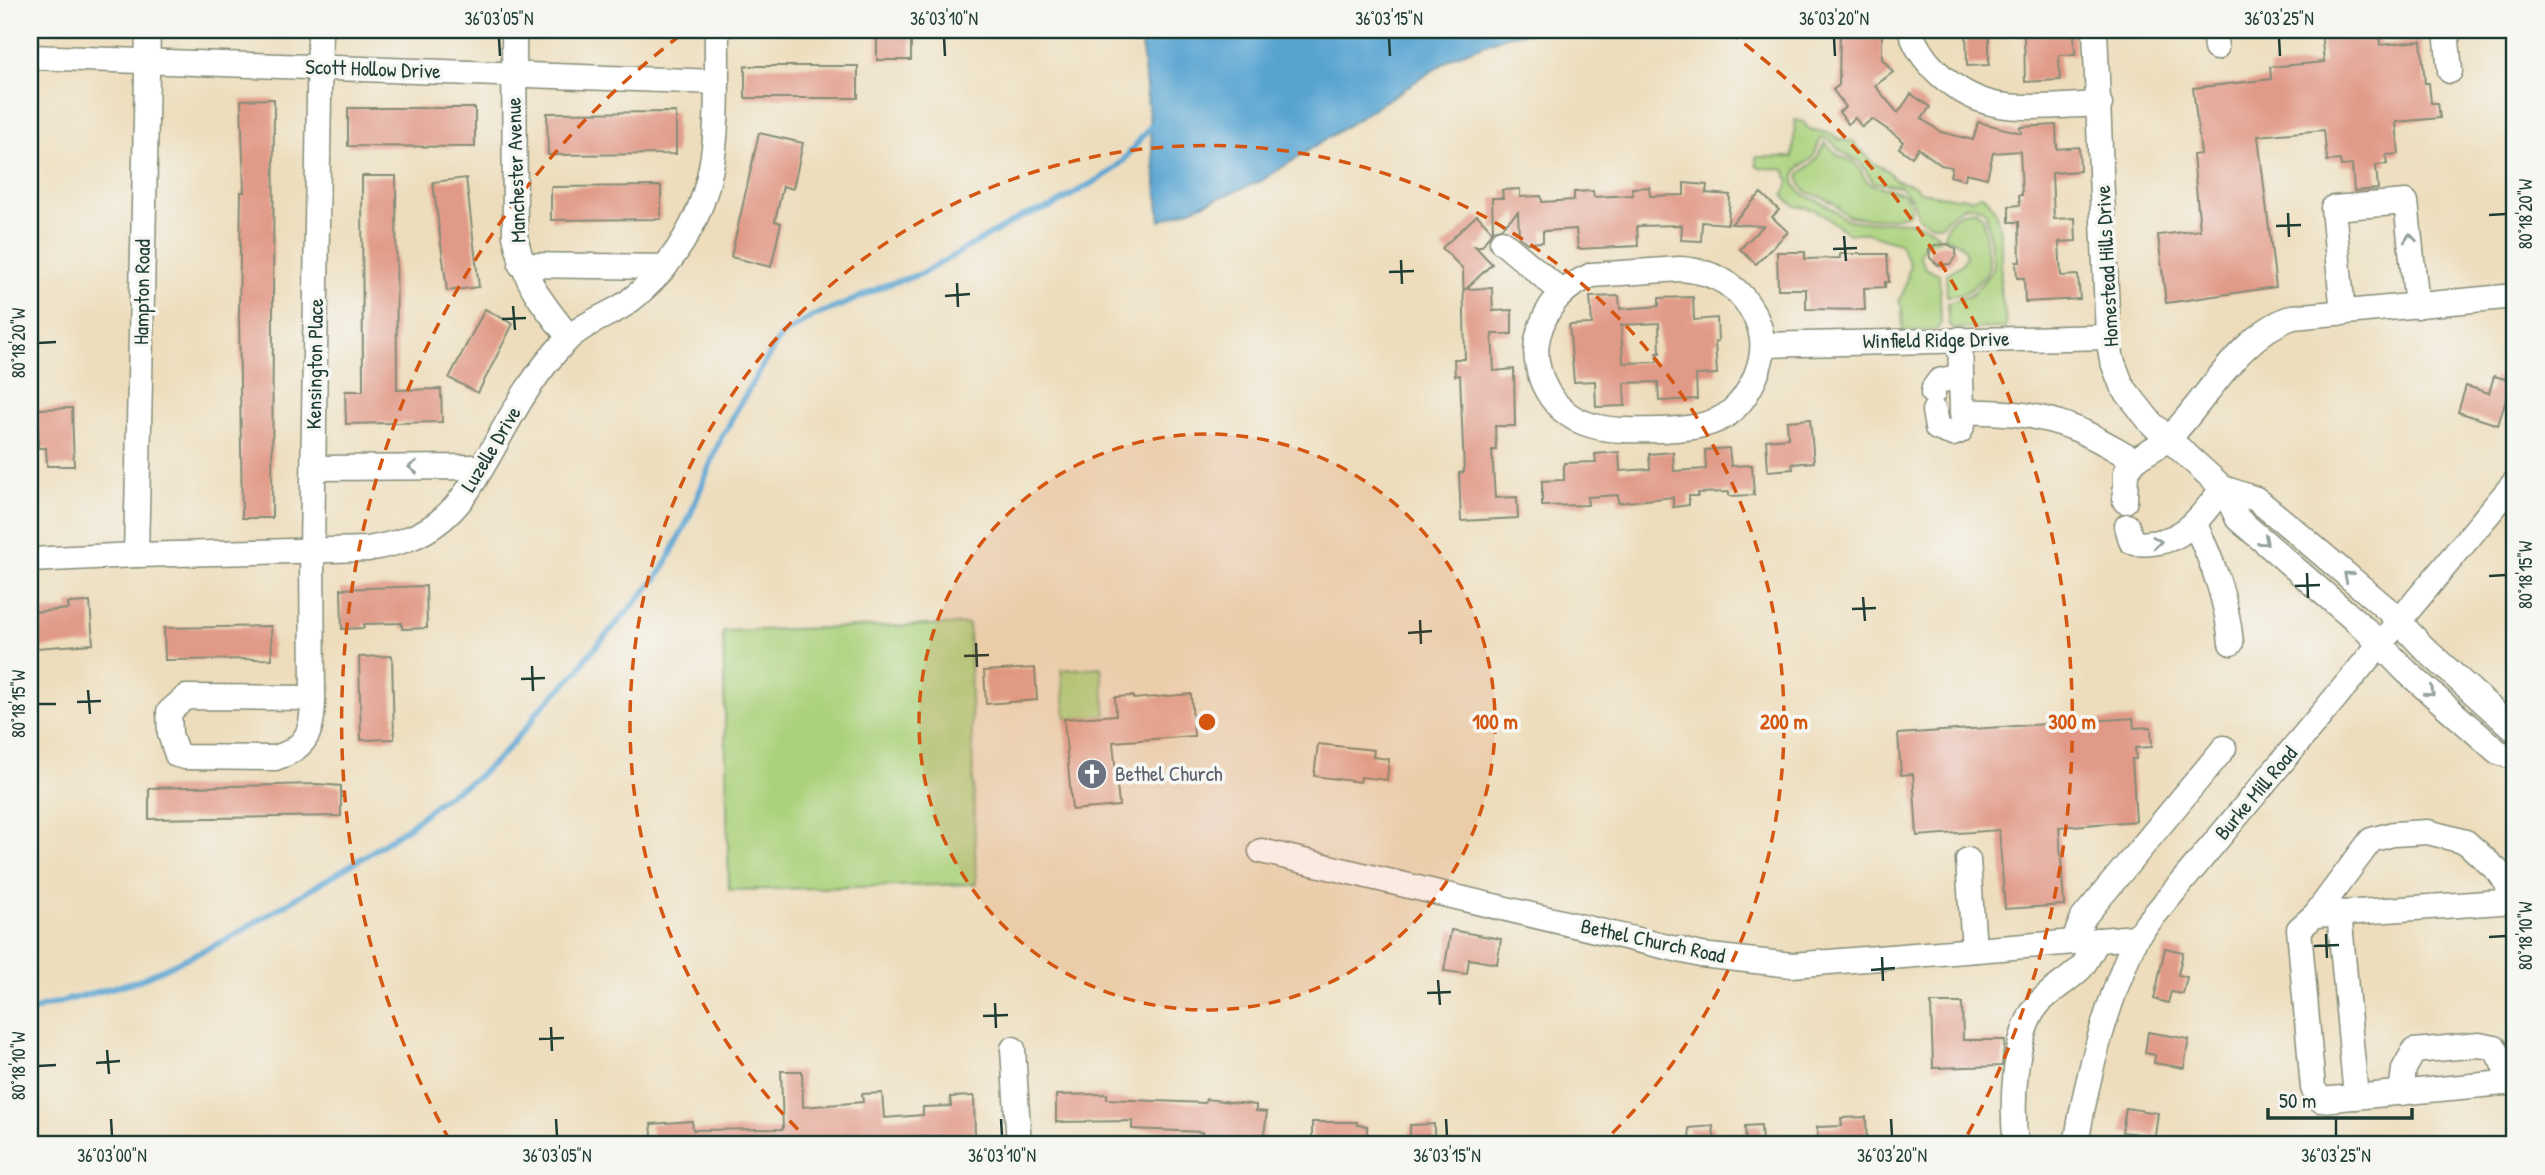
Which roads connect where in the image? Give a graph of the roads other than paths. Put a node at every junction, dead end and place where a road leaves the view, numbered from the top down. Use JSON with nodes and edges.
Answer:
{"nodes":[{"id":1,"x":148,"y":30,"type":"edge"},
{"id":2,"x":320,"y":30,"type":"edge"},
{"id":3,"x":514,"y":30,"type":"edge"},
{"id":4,"x":717,"y":30,"type":"edge"},
{"id":5,"x":1910,"y":30,"type":"edge"},
{"id":6,"x":2095,"y":30,"type":"edge"},
{"id":7,"x":2446,"y":30,"type":"edge"},
{"id":8,"x":30,"y":57,"type":"edge"},
{"id":9,"x":148,"y":61,"type":"junction"},
{"id":10,"x":320,"y":67,"type":"junction"},
{"id":11,"x":2450,"y":71,"type":"dead end"},
{"id":12,"x":513,"y":74,"type":"junction"},
{"id":13,"x":717,"y":82,"type":"junction"},
{"id":14,"x":2100,"y":104,"type":"junction"},
{"id":15,"x":1502,"y":242,"type":"dead end"},
{"id":16,"x":521,"y":265,"type":"junction"},
{"id":17,"x":665,"y":267,"type":"junction"},
{"id":18,"x":1563,"y":293,"type":"junction"},
{"id":19,"x":2515,"y":296,"type":"edge"},
{"id":20,"x":2417,"y":306,"type":"junction"},
{"id":21,"x":2343,"y":313,"type":"junction"},
{"id":22,"x":569,"y":337,"type":"junction"},
{"id":23,"x":2108,"y":337,"type":"junction"},
{"id":24,"x":1960,"y":339,"type":"junction"},
{"id":25,"x":1764,"y":345,"type":"junction"},
{"id":26,"x":1961,"y":376,"type":"junction"},
{"id":27,"x":1962,"y":412,"type":"junction"},
{"id":28,"x":2169,"y":438,"type":"junction"},
{"id":29,"x":2135,"y":460,"type":"junction"},
{"id":30,"x":482,"y":467,"type":"junction"},
{"id":31,"x":314,"y":468,"type":"junction"},
{"id":32,"x":2515,"y":482,"type":"edge"},
{"id":33,"x":2223,"y":488,"type":"junction"},
{"id":34,"x":2124,"y":501,"type":"dead end"},
{"id":35,"x":2195,"y":524,"type":"junction"},
{"id":36,"x":2127,"y":526,"type":"dead end"},
{"id":37,"x":312,"y":549,"type":"junction"},
{"id":38,"x":136,"y":555,"type":"junction"},
{"id":39,"x":30,"y":560,"type":"edge"},
{"id":40,"x":2399,"y":621,"type":"junction"},
{"id":41,"x":2231,"y":643,"type":"dead end"},
{"id":42,"x":2380,"y":645,"type":"junction"},
{"id":43,"x":313,"y":698,"type":"junction"},
{"id":44,"x":2515,"y":730,"type":"edge"},
{"id":45,"x":2224,"y":748,"type":"dead end"},
{"id":46,"x":2515,"y":758,"type":"edge"},
{"id":47,"x":1261,"y":851,"type":"dead end"},
{"id":48,"x":1969,"y":860,"type":"dead end"},
{"id":49,"x":2515,"y":899,"type":"edge"},
{"id":50,"x":2327,"y":913,"type":"junction"},
{"id":51,"x":2136,"y":937,"type":"junction"},
{"id":52,"x":2085,"y":941,"type":"junction"},
{"id":53,"x":1973,"y":950,"type":"junction"},
{"id":54,"x":1013,"y":1049,"type":"dead end"},
{"id":55,"x":2514,"y":1083,"type":"edge"},
{"id":56,"x":2401,"y":1093,"type":"junction"},
{"id":57,"x":2356,"y":1097,"type":"junction"},
{"id":58,"x":1019,"y":1145,"type":"edge"},
{"id":59,"x":2016,"y":1145,"type":"edge"},
{"id":60,"x":2076,"y":1145,"type":"edge"}],
"edges":[{"from":1,"to":9,"type":"street","name":"Hampton Road"},
{"from":2,"to":10,"type":"street","name":"Kensington Place"},
{"from":3,"to":12,"type":"street","name":"Manchester Avenue"},
{"from":4,"to":13,"type":"street","name":"Luzelle Drive"},
{"from":5,"to":14,"type":"street"},
{"from":6,"to":14,"type":"street","name":"Homestead Hills Drive"},
{"from":7,"to":11,"type":"street"},
{"from":8,"to":9,"type":"street","name":"Scott Hollow Drive"},
{"from":9,"to":10,"type":"street","name":"Scott Hollow Drive"},
{"from":9,"to":38,"type":"street","name":"Hampton Road"},
{"from":10,"to":12,"type":"street","name":"Scott Hollow Drive"},
{"from":10,"to":31,"type":"street","name":"Kensington Place"},
{"from":12,"to":13,"type":"street","name":"Scott Hollow Drive"},
{"from":12,"to":16,"type":"street","name":"Manchester Avenue"},
{"from":13,"to":17,"type":"street","name":"Luzelle Drive"},
{"from":14,"to":23,"type":"street","name":"Homestead Hills Drive"},
{"from":15,"to":18,"type":"street"},
{"from":16,"to":17,"type":"street"},
{"from":16,"to":22,"type":"street","name":"Manchester Avenue"},
{"from":17,"to":22,"type":"street","name":"Luzelle Drive"},
{"from":18,"to":25,"type":"street"},
{"from":18,"to":25,"type":"street"},
{"from":19,"to":20,"type":"street"},
{"from":20,"to":21,"type":"street"},
{"from":20,"to":21,"type":"street","one_way":true},
{"from":21,"to":28,"type":"street"},
{"from":22,"to":30,"type":"street","name":"Luzelle Drive"},
{"from":23,"to":24,"type":"street","name":"Winfield Ridge Drive"},
{"from":23,"to":28,"type":"street","name":"Homestead Hills Drive"},
{"from":24,"to":25,"type":"street","name":"Winfield Ridge Drive"},
{"from":24,"to":26,"type":"street"},
{"from":26,"to":27,"type":"street"},
{"from":26,"to":27,"type":"street"},
{"from":27,"to":29,"type":"street"},
{"from":28,"to":29,"type":"street"},
{"from":28,"to":33,"type":"street","name":"Homestead Hills Drive"},
{"from":29,"to":34,"type":"street"},
{"from":30,"to":31,"type":"street","one_way":true},
{"from":30,"to":37,"type":"street","name":"Luzelle Drive"},
{"from":31,"to":37,"type":"street","name":"Kensington Place"},
{"from":32,"to":40,"type":"street","name":"Burke Mill Road"},
{"from":33,"to":35,"type":"street"},
{"from":40,"to":33,"type":"street","name":"Homestead Hills Drive","one_way":true},
{"from":33,"to":42,"type":"street","one_way":true},
{"from":36,"to":35,"type":"street","one_way":true},
{"from":35,"to":41,"type":"street"},
{"from":37,"to":38,"type":"street","name":"Luzelle Drive"},
{"from":37,"to":43,"type":"street","name":"Kensington Place"},
{"from":38,"to":39,"type":"street","name":"Luzelle Drive"},
{"from":40,"to":42,"type":"street","name":"Burke Mill Road"},
{"from":40,"to":44,"type":"street","name":"Homestead Hills Drive"},
{"from":42,"to":46,"type":"street","one_way":true},
{"from":42,"to":51,"type":"street","name":"Burke Mill Road"},
{"from":43,"to":43,"type":"street","name":"Kensington Place"},
{"from":45,"to":52,"type":"street"},
{"from":47,"to":53,"type":"street","name":"Bethel Church Road"},
{"from":48,"to":53,"type":"street"},
{"from":49,"to":50,"type":"street"},
{"from":49,"to":50,"type":"street"},
{"from":50,"to":57,"type":"street"},
{"from":50,"to":57,"type":"street"},
{"from":51,"to":52,"type":"street","name":"Bethel Church Road"},
{"from":51,"to":60,"type":"street","name":"Burke Mill Road"},
{"from":52,"to":53,"type":"street","name":"Bethel Church Road"},
{"from":52,"to":59,"type":"street"},
{"from":54,"to":58,"type":"street"},
{"from":55,"to":56,"type":"street"},
{"from":55,"to":56,"type":"street"},
{"from":56,"to":57,"type":"street"}]}
